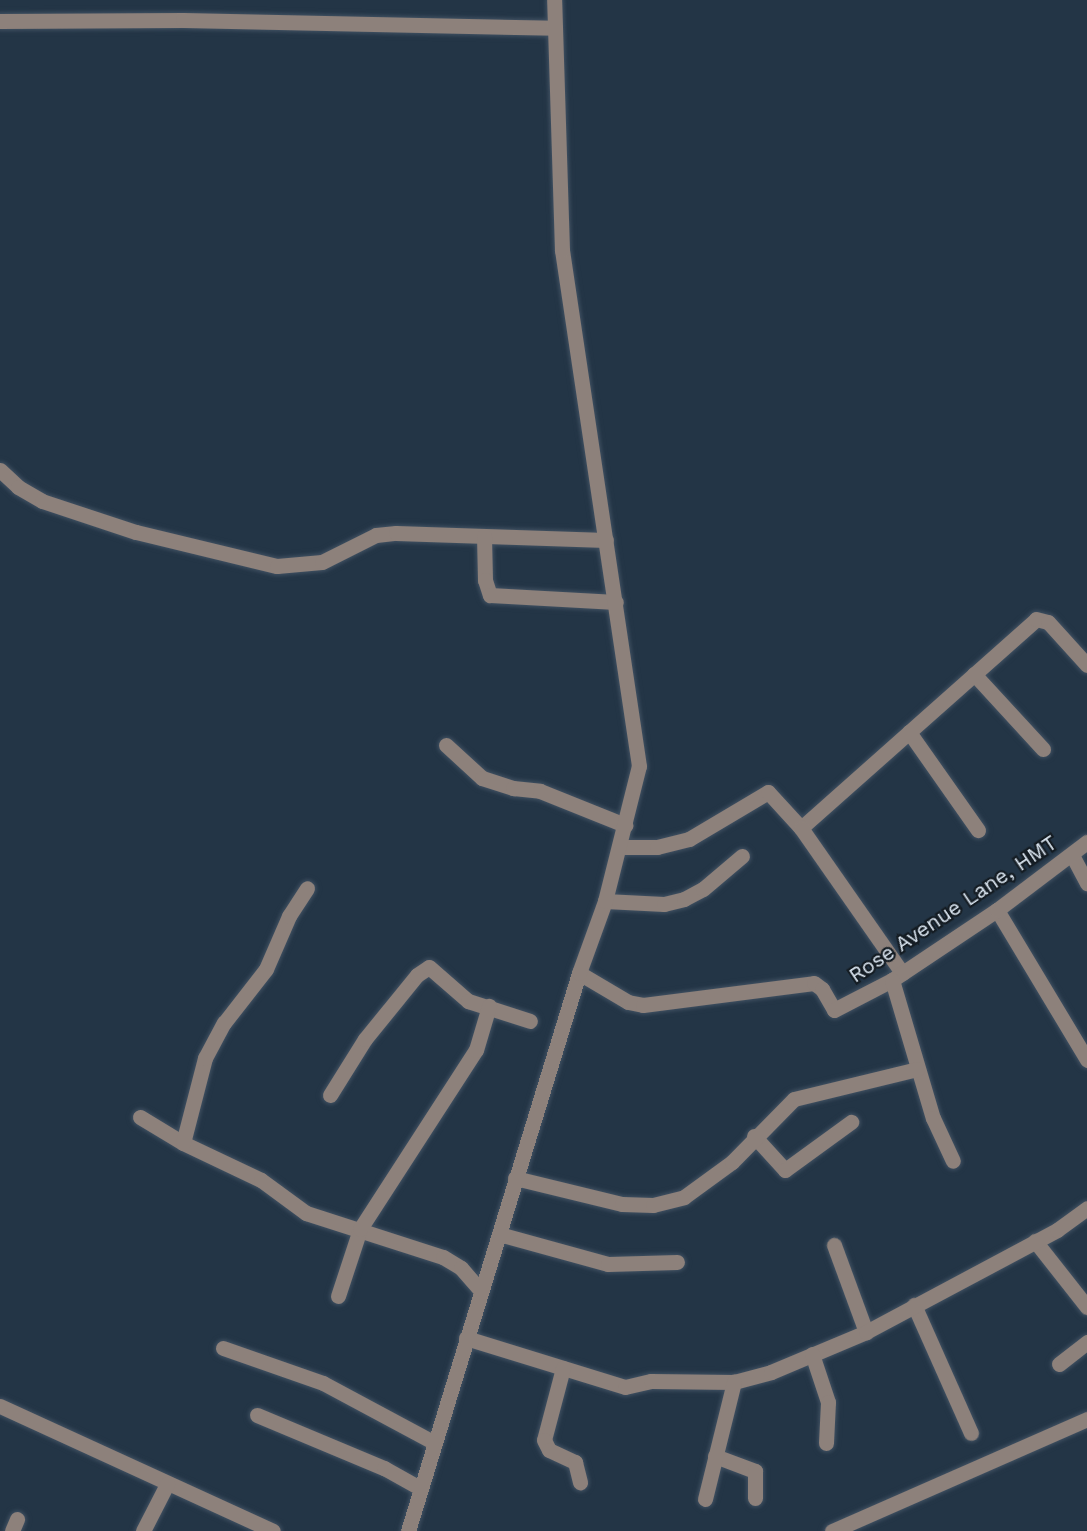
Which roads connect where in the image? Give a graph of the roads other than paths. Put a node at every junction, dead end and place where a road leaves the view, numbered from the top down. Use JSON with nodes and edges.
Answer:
{"nodes":[{"id":1,"x":555,"y":0,"type":"edge"},
{"id":2,"x":0,"y":21,"type":"edge"},
{"id":3,"x":555,"y":28,"type":"junction"},
{"id":4,"x":0,"y":470,"type":"edge"},
{"id":5,"x":484,"y":536,"type":"junction"},
{"id":6,"x":606,"y":540,"type":"junction"},
{"id":7,"x":616,"y":602,"type":"junction"},
{"id":8,"x":1087,"y":665,"type":"edge"},
{"id":9,"x":974,"y":674,"type":"junction"},
{"id":10,"x":909,"y":732,"type":"junction"},
{"id":11,"x":446,"y":745,"type":"dead end"},
{"id":12,"x":1043,"y":749,"type":"dead end"},
{"id":13,"x":625,"y":825,"type":"junction"},
{"id":14,"x":801,"y":828,"type":"junction"},
{"id":15,"x":978,"y":830,"type":"dead end"},
{"id":16,"x":1087,"y":842,"type":"edge"},
{"id":17,"x":619,"y":847,"type":"junction"},
{"id":18,"x":1072,"y":855,"type":"junction"},
{"id":19,"x":742,"y":856,"type":"dead end"},
{"id":20,"x":1087,"y":883,"type":"edge"},
{"id":21,"x":307,"y":888,"type":"dead end"},
{"id":22,"x":605,"y":901,"type":"junction"},
{"id":23,"x":997,"y":910,"type":"junction"},
{"id":24,"x":579,"y":973,"type":"junction"},
{"id":25,"x":897,"y":976,"type":"junction"},
{"id":26,"x":489,"y":1006,"type":"junction"},
{"id":27,"x":530,"y":1021,"type":"dead end"},
{"id":28,"x":1087,"y":1060,"type":"edge"},
{"id":29,"x":917,"y":1069,"type":"junction"},
{"id":30,"x":330,"y":1095,"type":"dead end"},
{"id":31,"x":140,"y":1117,"type":"dead end"},
{"id":32,"x":851,"y":1122,"type":"dead end"},
{"id":33,"x":754,"y":1136,"type":"junction"},
{"id":34,"x":183,"y":1143,"type":"junction"},
{"id":35,"x":953,"y":1161,"type":"dead end"},
{"id":36,"x":516,"y":1178,"type":"junction"},
{"id":37,"x":1087,"y":1208,"type":"edge"},
{"id":38,"x":360,"y":1229,"type":"junction"},
{"id":39,"x":499,"y":1234,"type":"junction"},
{"id":40,"x":1035,"y":1241,"type":"junction"},
{"id":41,"x":834,"y":1245,"type":"dead end"},
{"id":42,"x":677,"y":1262,"type":"dead end"},
{"id":43,"x":481,"y":1291,"type":"junction"},
{"id":44,"x":338,"y":1296,"type":"dead end"},
{"id":45,"x":914,"y":1305,"type":"junction"},
{"id":46,"x":1087,"y":1307,"type":"edge"},
{"id":47,"x":866,"y":1332,"type":"junction"},
{"id":48,"x":466,"y":1338,"type":"junction"},
{"id":49,"x":1087,"y":1342,"type":"edge"},
{"id":50,"x":223,"y":1348,"type":"dead end"},
{"id":51,"x":812,"y":1354,"type":"junction"},
{"id":52,"x":1059,"y":1364,"type":"dead end"},
{"id":53,"x":563,"y":1368,"type":"junction"},
{"id":54,"x":734,"y":1382,"type":"junction"},
{"id":55,"x":0,"y":1406,"type":"edge"},
{"id":56,"x":257,"y":1415,"type":"dead end"},
{"id":57,"x":1087,"y":1419,"type":"edge"},
{"id":58,"x":971,"y":1433,"type":"dead end"},
{"id":59,"x":435,"y":1443,"type":"junction"},
{"id":60,"x":826,"y":1443,"type":"dead end"},
{"id":61,"x":715,"y":1456,"type":"junction"},
{"id":62,"x":580,"y":1482,"type":"dead end"},
{"id":63,"x":167,"y":1484,"type":"junction"},
{"id":64,"x":420,"y":1488,"type":"junction"},
{"id":65,"x":755,"y":1497,"type":"dead end"},
{"id":66,"x":705,"y":1499,"type":"dead end"},
{"id":67,"x":142,"y":1531,"type":"edge"},
{"id":68,"x":273,"y":1531,"type":"edge"},
{"id":69,"x":408,"y":1531,"type":"edge"},
{"id":70,"x":832,"y":1531,"type":"edge"}],
"edges":[{"from":1,"to":3,"type":"street"},
{"from":2,"to":3,"type":"street"},
{"from":3,"to":6,"type":"street"},
{"from":4,"to":5,"type":"street"},
{"from":5,"to":6,"type":"street"},
{"from":5,"to":7,"type":"street"},
{"from":6,"to":7,"type":"street"},
{"from":7,"to":13,"type":"street"},
{"from":8,"to":9,"type":"street"},
{"from":9,"to":10,"type":"street"},
{"from":9,"to":12,"type":"street"},
{"from":10,"to":14,"type":"street"},
{"from":10,"to":15,"type":"street"},
{"from":11,"to":13,"type":"street"},
{"from":13,"to":17,"type":"street"},
{"from":14,"to":17,"type":"street"},
{"from":14,"to":25,"type":"street"},
{"from":16,"to":18,"type":"street","name":"Rose Avenue Lane, HMT"},
{"from":17,"to":22,"type":"street"},
{"from":18,"to":20,"type":"street"},
{"from":18,"to":23,"type":"street","name":"Rose Avenue Lane, HMT"},
{"from":19,"to":22,"type":"street"},
{"from":21,"to":34,"type":"street"},
{"from":22,"to":24,"type":"street"},
{"from":23,"to":25,"type":"street","name":"Rose Avenue Lane, HMT"},
{"from":23,"to":28,"type":"street"},
{"from":24,"to":25,"type":"street","name":"Rose Avenue Lane, HMT"},
{"from":24,"to":36,"type":"street"},
{"from":25,"to":29,"type":"street"},
{"from":26,"to":27,"type":"street"},
{"from":26,"to":30,"type":"street"},
{"from":26,"to":38,"type":"street"},
{"from":29,"to":33,"type":"street"},
{"from":29,"to":35,"type":"street"},
{"from":31,"to":34,"type":"street"},
{"from":32,"to":33,"type":"street"},
{"from":33,"to":36,"type":"street"},
{"from":34,"to":38,"type":"street"},
{"from":36,"to":39,"type":"street"},
{"from":37,"to":40,"type":"street"},
{"from":38,"to":43,"type":"street"},
{"from":38,"to":44,"type":"street"},
{"from":39,"to":42,"type":"street"},
{"from":39,"to":43,"type":"street"},
{"from":40,"to":45,"type":"street"},
{"from":40,"to":46,"type":"street"},
{"from":41,"to":47,"type":"street"},
{"from":43,"to":48,"type":"street"},
{"from":45,"to":47,"type":"street"},
{"from":45,"to":58,"type":"street"},
{"from":47,"to":51,"type":"street"},
{"from":48,"to":53,"type":"street"},
{"from":48,"to":59,"type":"street"},
{"from":49,"to":52,"type":"street"},
{"from":50,"to":59,"type":"street"},
{"from":51,"to":54,"type":"street"},
{"from":51,"to":60,"type":"street"},
{"from":53,"to":54,"type":"street"},
{"from":53,"to":62,"type":"street"},
{"from":54,"to":61,"type":"street"},
{"from":55,"to":63,"type":"street"},
{"from":56,"to":64,"type":"street"},
{"from":57,"to":70,"type":"street"},
{"from":59,"to":64,"type":"street"},
{"from":61,"to":65,"type":"street"},
{"from":61,"to":66,"type":"street"},
{"from":63,"to":67,"type":"street"},
{"from":63,"to":68,"type":"street"},
{"from":64,"to":69,"type":"street"}]}
